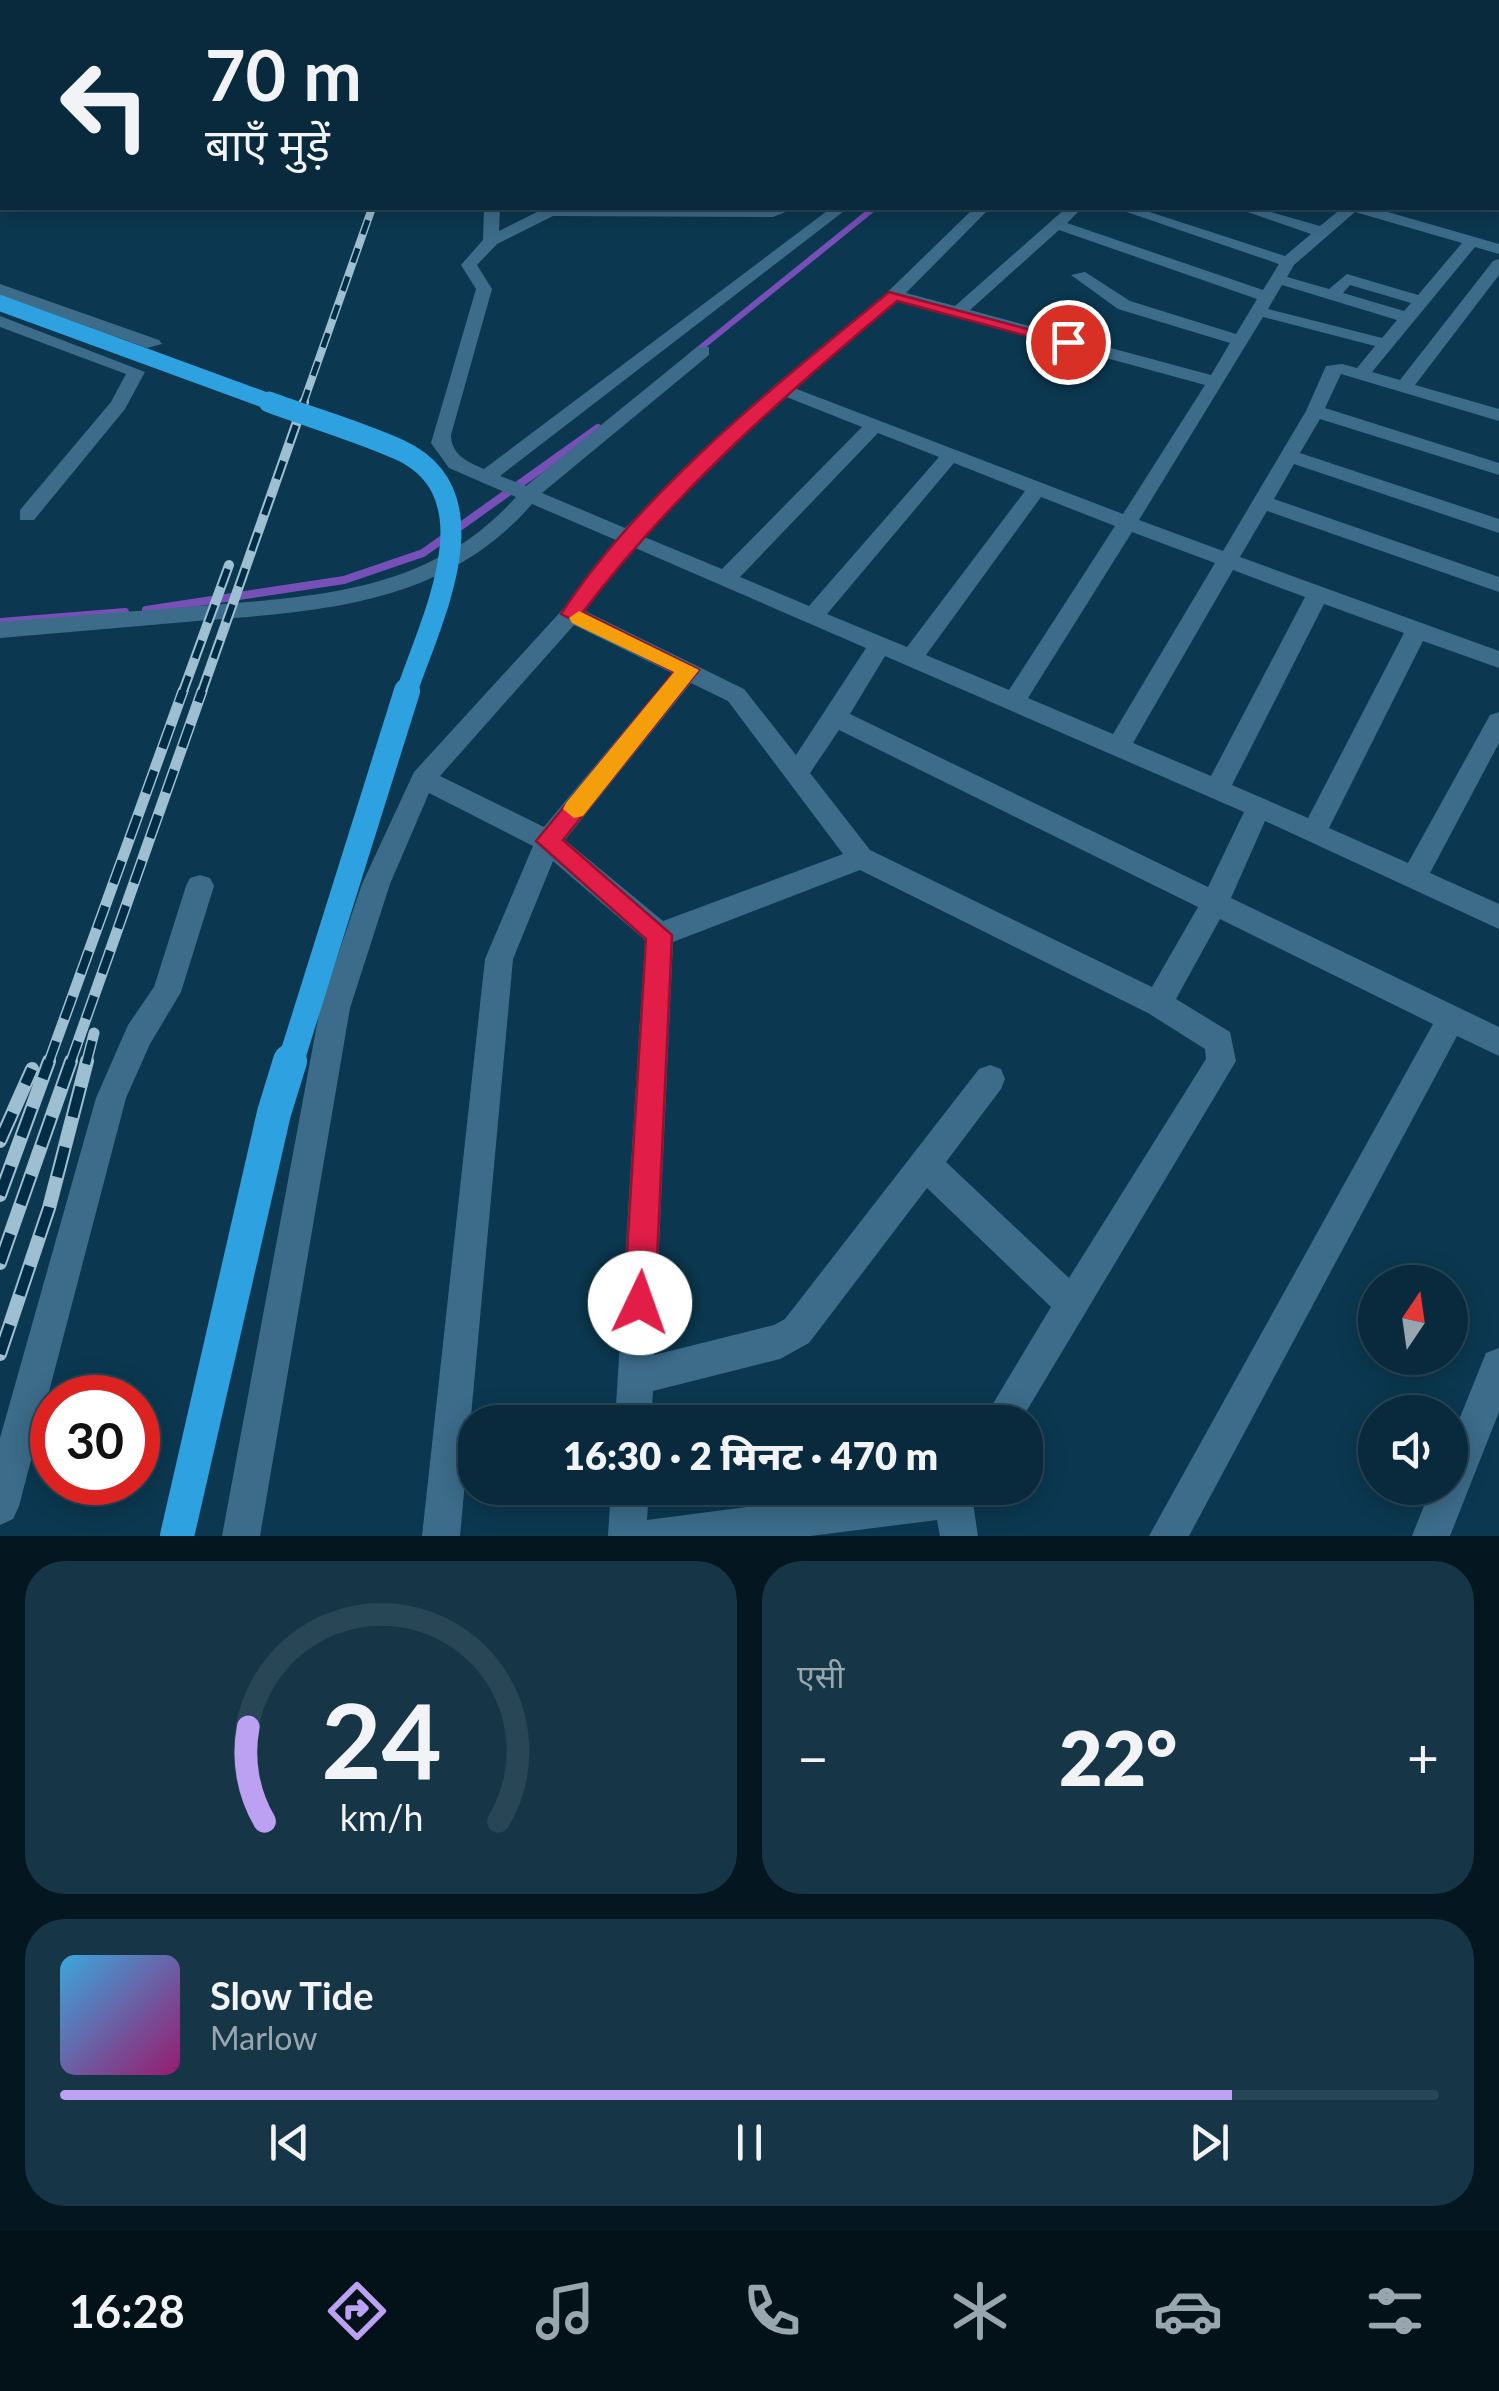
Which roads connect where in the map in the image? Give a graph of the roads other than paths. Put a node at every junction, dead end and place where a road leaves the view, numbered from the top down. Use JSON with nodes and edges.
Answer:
{"nodes":[{"id":1,"x":492,"y":210,"type":"edge"},
{"id":2,"x":551,"y":210,"type":"edge"},
{"id":3,"x":838,"y":210,"type":"edge"},
{"id":4,"x":980,"y":210,"type":"edge"},
{"id":5,"x":1072,"y":210,"type":"edge"},
{"id":6,"x":1128,"y":210,"type":"edge"},
{"id":7,"x":1250,"y":210,"type":"edge"},
{"id":8,"x":1348,"y":210,"type":"edge"},
{"id":9,"x":1366,"y":210,"type":"edge"},
{"id":10,"x":1056,"y":224,"type":"junction"},
{"id":11,"x":1322,"y":232,"type":"junction"},
{"id":12,"x":491,"y":241,"type":"junction"},
{"id":13,"x":1472,"y":241,"type":"junction"},
{"id":14,"x":1499,"y":249,"type":"edge"},
{"id":15,"x":1499,"y":264,"type":"edge"},
{"id":16,"x":1283,"y":270,"type":"junction"},
{"id":17,"x":1080,"y":274,"type":"dead end"},
{"id":18,"x":0,"y":289,"type":"edge"},
{"id":19,"x":894,"y":295,"type":"junction"},
{"id":20,"x":1333,"y":295,"type":"junction"},
{"id":21,"x":1421,"y":302,"type":"junction"},
{"id":22,"x":0,"y":303,"type":"edge"},
{"id":23,"x":1263,"y":304,"type":"junction"},
{"id":24,"x":958,"y":312,"type":"junction"},
{"id":25,"x":1408,"y":318,"type":"junction"},
{"id":26,"x":0,"y":322,"type":"edge"},
{"id":27,"x":1241,"y":341,"type":"junction"},
{"id":28,"x":153,"y":344,"type":"dead end"},
{"id":29,"x":1386,"y":344,"type":"junction"},
{"id":30,"x":703,"y":351,"type":"dead end"},
{"id":31,"x":1360,"y":374,"type":"junction"},
{"id":32,"x":1216,"y":382,"type":"junction"},
{"id":33,"x":1404,"y":388,"type":"junction"},
{"id":34,"x":780,"y":389,"type":"junction"},
{"id":35,"x":1315,"y":411,"type":"junction"},
{"id":36,"x":1499,"y":416,"type":"edge"},
{"id":37,"x":874,"y":426,"type":"junction"},
{"id":38,"x":950,"y":456,"type":"junction"},
{"id":39,"x":1288,"y":456,"type":"junction"},
{"id":40,"x":1499,"y":469,"type":"edge"},
{"id":41,"x":510,"y":486,"type":"junction"},
{"id":42,"x":1037,"y":489,"type":"junction"},
{"id":43,"x":1262,"y":502,"type":"junction"},
{"id":44,"x":27,"y":515,"type":"dead end"},
{"id":45,"x":1127,"y":524,"type":"junction"},
{"id":46,"x":1499,"y":526,"type":"edge"},
{"id":47,"x":632,"y":534,"type":"junction"},
{"id":48,"x":1228,"y":560,"type":"junction"},
{"id":49,"x":727,"y":578,"type":"junction"},
{"id":50,"x":1499,"y":586,"type":"edge"},
{"id":51,"x":1318,"y":593,"type":"junction"},
{"id":52,"x":571,"y":614,"type":"junction"},
{"id":53,"x":814,"y":614,"type":"junction"},
{"id":54,"x":0,"y":630,"type":"edge"},
{"id":55,"x":1417,"y":630,"type":"junction"},
{"id":56,"x":881,"y":644,"type":"junction"},
{"id":57,"x":912,"y":657,"type":"junction"},
{"id":58,"x":1499,"y":660,"type":"edge"},
{"id":59,"x":688,"y":670,"type":"junction"},
{"id":60,"x":1014,"y":701,"type":"junction"},
{"id":61,"x":836,"y":717,"type":"junction"},
{"id":62,"x":1499,"y":721,"type":"edge"},
{"id":63,"x":1120,"y":746,"type":"junction"},
{"id":64,"x":796,"y":774,"type":"junction"},
{"id":65,"x":424,"y":779,"type":"junction"},
{"id":66,"x":1217,"y":788,"type":"junction"},
{"id":67,"x":1260,"y":807,"type":"junction"},
{"id":68,"x":1314,"y":832,"type":"junction"},
{"id":69,"x":548,"y":841,"type":"junction"},
{"id":70,"x":860,"y":858,"type":"junction"},
{"id":71,"x":1412,"y":878,"type":"junction"},
{"id":72,"x":200,"y":886,"type":"dead end"},
{"id":73,"x":1216,"y":900,"type":"junction"},
{"id":74,"x":1499,"y":917,"type":"edge"},
{"id":75,"x":659,"y":935,"type":"junction"},
{"id":76,"x":1158,"y":1004,"type":"junction"},
{"id":77,"x":1452,"y":1020,"type":"junction"},
{"id":78,"x":1499,"y":1042,"type":"edge"},
{"id":79,"x":990,"y":1078,"type":"dead end"},
{"id":80,"x":924,"y":1163,"type":"junction"},
{"id":81,"x":1072,"y":1304,"type":"junction"},
{"id":82,"x":1499,"y":1366,"type":"edge"},
{"id":83,"x":636,"y":1377,"type":"junction"},
{"id":84,"x":634,"y":1405,"type":"edge"},
{"id":85,"x":1010,"y":1405,"type":"edge"},
{"id":86,"x":629,"y":1505,"type":"edge"},
{"id":87,"x":0,"y":1506,"type":"edge"},
{"id":88,"x":958,"y":1508,"type":"edge"},
{"id":89,"x":176,"y":1536,"type":"edge"},
{"id":90,"x":241,"y":1536,"type":"edge"},
{"id":91,"x":441,"y":1536,"type":"edge"},
{"id":92,"x":628,"y":1536,"type":"edge"},
{"id":93,"x":656,"y":1536,"type":"edge"},
{"id":94,"x":1168,"y":1536,"type":"edge"},
{"id":95,"x":1432,"y":1536,"type":"edge"}],
"edges":[{"from":1,"to":12,"type":"street"},
{"from":2,"to":12,"type":"street"},
{"from":3,"to":41,"type":"street"},
{"from":4,"to":19,"type":"street"},
{"from":5,"to":10,"type":"street"},
{"from":6,"to":16,"type":"street"},
{"from":7,"to":11,"type":"street"},
{"from":8,"to":11,"type":"street"},
{"from":9,"to":13,"type":"street"},
{"from":10,"to":23,"type":"street"},
{"from":10,"to":24,"type":"street"},
{"from":11,"to":16,"type":"street"},
{"from":12,"to":41,"type":"street"},
{"from":13,"to":14,"type":"street"},
{"from":13,"to":21,"type":"street"},
{"from":15,"to":33,"type":"street"},
{"from":16,"to":20,"type":"street"},
{"from":16,"to":23,"type":"street"},
{"from":17,"to":27,"type":"street"},
{"from":18,"to":28,"type":"street"},
{"from":19,"to":24,"type":"street"},
{"from":19,"to":34,"type":"street"},
{"from":20,"to":21,"type":"street"},
{"from":20,"to":25,"type":"street"},
{"from":21,"to":25,"type":"street"},
{"from":22,"to":89,"type":"main road","bridge":true},
{"from":23,"to":27,"type":"street"},
{"from":23,"to":29,"type":"street"},
{"from":24,"to":32,"type":"street"},
{"from":25,"to":29,"type":"street"},
{"from":26,"to":44,"type":"street"},
{"from":27,"to":32,"type":"street"},
{"from":29,"to":31,"type":"street"},
{"from":30,"to":41,"type":"street"},
{"from":31,"to":33,"type":"street"},
{"from":31,"to":35,"type":"street"},
{"from":32,"to":45,"type":"street"},
{"from":33,"to":36,"type":"street"},
{"from":34,"to":37,"type":"street"},
{"from":34,"to":47,"type":"street"},
{"from":35,"to":39,"type":"street"},
{"from":35,"to":40,"type":"street"},
{"from":37,"to":38,"type":"street"},
{"from":37,"to":49,"type":"street"},
{"from":38,"to":42,"type":"street"},
{"from":38,"to":53,"type":"street"},
{"from":39,"to":43,"type":"street"},
{"from":39,"to":46,"type":"street"},
{"from":41,"to":47,"type":"street"},
{"from":41,"to":54,"type":"street"},
{"from":42,"to":45,"type":"street"},
{"from":42,"to":57,"type":"street"},
{"from":43,"to":48,"type":"street"},
{"from":43,"to":50,"type":"street"},
{"from":45,"to":48,"type":"street"},
{"from":45,"to":60,"type":"street"},
{"from":47,"to":49,"type":"street"},
{"from":47,"to":52,"type":"street"},
{"from":48,"to":51,"type":"street"},
{"from":48,"to":63,"type":"street"},
{"from":49,"to":53,"type":"street"},
{"from":51,"to":55,"type":"street"},
{"from":51,"to":66,"type":"street"},
{"from":52,"to":59,"type":"street"},
{"from":52,"to":65,"type":"street"},
{"from":53,"to":56,"type":"street"},
{"from":55,"to":58,"type":"street"},
{"from":55,"to":68,"type":"street"},
{"from":56,"to":57,"type":"street"},
{"from":56,"to":61,"type":"street"},
{"from":57,"to":60,"type":"street"},
{"from":59,"to":64,"type":"street"},
{"from":59,"to":69,"type":"street"},
{"from":60,"to":63,"type":"street"},
{"from":61,"to":64,"type":"street"},
{"from":61,"to":73,"type":"street"},
{"from":62,"to":71,"type":"street"},
{"from":63,"to":66,"type":"street"},
{"from":64,"to":70,"type":"street"},
{"from":65,"to":69,"type":"street"},
{"from":65,"to":90,"type":"street"},
{"from":66,"to":67,"type":"street"},
{"from":67,"to":68,"type":"street"},
{"from":67,"to":73,"type":"street"},
{"from":68,"to":71,"type":"street"},
{"from":69,"to":75,"type":"street"},
{"from":69,"to":91,"type":"street"},
{"from":70,"to":75,"type":"street"},
{"from":70,"to":76,"type":"street"},
{"from":71,"to":74,"type":"street"},
{"from":72,"to":87,"type":"street"},
{"from":73,"to":76,"type":"street"},
{"from":73,"to":77,"type":"street"},
{"from":75,"to":83,"type":"street"},
{"from":76,"to":81,"type":"street"},
{"from":77,"to":78,"type":"street"},
{"from":77,"to":94,"type":"street"},
{"from":79,"to":80,"type":"street"},
{"from":80,"to":81,"type":"street"},
{"from":80,"to":83,"type":"street"},
{"from":81,"to":85,"type":"street"},
{"from":82,"to":95,"type":"street"},
{"from":83,"to":84,"type":"street"},
{"from":86,"to":92,"type":"street"},
{"from":88,"to":93,"type":"street"}]}
